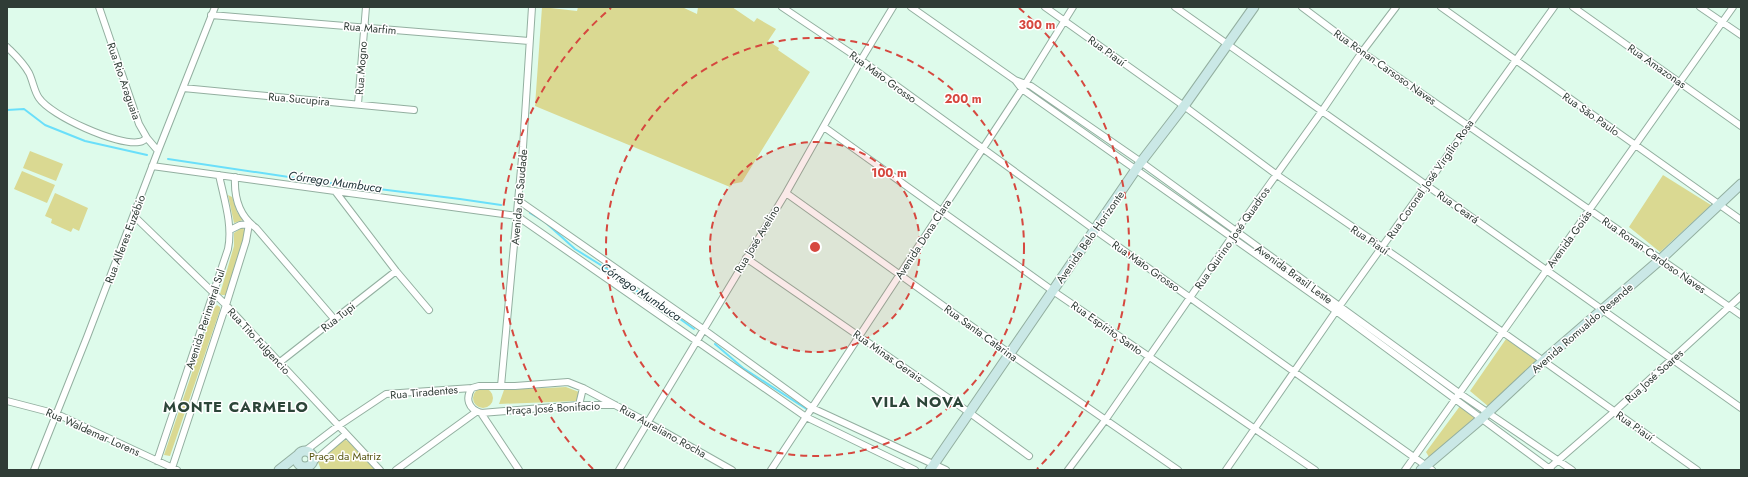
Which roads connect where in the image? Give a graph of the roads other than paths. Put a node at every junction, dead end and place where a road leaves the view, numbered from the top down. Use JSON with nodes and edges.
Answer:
{"nodes":[{"id":1,"x":98,"y":7,"type":"edge"},
{"id":2,"x":215,"y":7,"type":"edge"},
{"id":3,"x":366,"y":7,"type":"edge"},
{"id":4,"x":532,"y":7,"type":"edge"},
{"id":5,"x":782,"y":7,"type":"edge"},
{"id":6,"x":893,"y":7,"type":"edge"},
{"id":7,"x":911,"y":7,"type":"edge"},
{"id":8,"x":1045,"y":7,"type":"edge"},
{"id":9,"x":1073,"y":7,"type":"edge"},
{"id":10,"x":1175,"y":7,"type":"edge"},
{"id":11,"x":1254,"y":7,"type":"edge"},
{"id":12,"x":1302,"y":7,"type":"edge"},
{"id":13,"x":1396,"y":7,"type":"edge"},
{"id":14,"x":1440,"y":7,"type":"edge"},
{"id":15,"x":1554,"y":7,"type":"edge"},
{"id":16,"x":1573,"y":7,"type":"edge"},
{"id":17,"x":1700,"y":7,"type":"edge"},
{"id":18,"x":1733,"y":7,"type":"edge"},
{"id":19,"x":212,"y":15,"type":"junction"},
{"id":20,"x":1064,"y":20,"type":"junction"},
{"id":21,"x":1722,"y":22,"type":"junction"},
{"id":22,"x":364,"y":28,"type":"junction"},
{"id":23,"x":1741,"y":35,"type":"edge"},
{"id":24,"x":529,"y":41,"type":"junction"},
{"id":25,"x":1228,"y":44,"type":"junction"},
{"id":26,"x":7,"y":47,"type":"edge"},
{"id":27,"x":1362,"y":52,"type":"junction"},
{"id":28,"x":861,"y":60,"type":"junction"},
{"id":29,"x":1516,"y":60,"type":"junction"},
{"id":30,"x":1015,"y":80,"type":"junction"},
{"id":31,"x":1026,"y":83,"type":"junction"},
{"id":32,"x":1680,"y":83,"type":"junction"},
{"id":33,"x":183,"y":88,"type":"junction"},
{"id":34,"x":1022,"y":89,"type":"junction"},
{"id":35,"x":358,"y":104,"type":"junction"},
{"id":36,"x":1184,"y":106,"type":"junction"},
{"id":37,"x":414,"y":110,"type":"dead end"},
{"id":38,"x":1322,"y":111,"type":"junction"},
{"id":39,"x":1468,"y":126,"type":"junction"},
{"id":40,"x":1741,"y":126,"type":"edge"},
{"id":41,"x":824,"y":127,"type":"junction"},
{"id":42,"x":147,"y":138,"type":"junction"},
{"id":43,"x":1636,"y":145,"type":"junction"},
{"id":44,"x":982,"y":148,"type":"junction"},
{"id":45,"x":158,"y":151,"type":"junction"},
{"id":46,"x":152,"y":166,"type":"junction"},
{"id":47,"x":1139,"y":166,"type":"junction"},
{"id":48,"x":219,"y":175,"type":"junction"},
{"id":49,"x":1277,"y":175,"type":"junction"},
{"id":50,"x":235,"y":177,"type":"junction"},
{"id":51,"x":1168,"y":182,"type":"junction"},
{"id":52,"x":1741,"y":184,"type":"edge"},
{"id":53,"x":1426,"y":185,"type":"junction"},
{"id":54,"x":1163,"y":188,"type":"junction"},
{"id":55,"x":335,"y":191,"type":"junction"},
{"id":56,"x":786,"y":193,"type":"junction"},
{"id":57,"x":518,"y":202,"type":"junction"},
{"id":58,"x":1718,"y":204,"type":"junction"},
{"id":59,"x":942,"y":210,"type":"junction"},
{"id":60,"x":1590,"y":210,"type":"junction"},
{"id":61,"x":517,"y":214,"type":"junction"},
{"id":62,"x":134,"y":216,"type":"junction"},
{"id":63,"x":1741,"y":220,"type":"edge"},
{"id":64,"x":248,"y":224,"type":"junction"},
{"id":65,"x":230,"y":230,"type":"junction"},
{"id":66,"x":1095,"y":230,"type":"junction"},
{"id":67,"x":1236,"y":231,"type":"junction"},
{"id":68,"x":1231,"y":238,"type":"junction"},
{"id":69,"x":1382,"y":248,"type":"junction"},
{"id":70,"x":746,"y":258,"type":"junction"},
{"id":71,"x":1661,"y":259,"type":"junction"},
{"id":72,"x":1547,"y":270,"type":"junction"},
{"id":73,"x":396,"y":271,"type":"junction"},
{"id":74,"x":900,"y":275,"type":"junction"},
{"id":75,"x":1053,"y":291,"type":"junction"},
{"id":76,"x":214,"y":295,"type":"junction"},
{"id":77,"x":1741,"y":296,"type":"edge"},
{"id":78,"x":1190,"y":297,"type":"junction"},
{"id":79,"x":226,"y":305,"type":"junction"},
{"id":80,"x":1730,"y":307,"type":"junction"},
{"id":81,"x":1338,"y":309,"type":"junction"},
{"id":82,"x":429,"y":310,"type":"dead end"},
{"id":83,"x":1603,"y":311,"type":"junction"},
{"id":84,"x":1741,"y":315,"type":"edge"},
{"id":85,"x":335,"y":320,"type":"junction"},
{"id":86,"x":703,"y":329,"type":"junction"},
{"id":87,"x":1503,"y":333,"type":"junction"},
{"id":88,"x":860,"y":337,"type":"junction"},
{"id":89,"x":697,"y":340,"type":"junction"},
{"id":90,"x":1398,"y":349,"type":"junction"},
{"id":91,"x":1009,"y":353,"type":"junction"},
{"id":92,"x":1394,"y":355,"type":"junction"},
{"id":93,"x":1148,"y":357,"type":"junction"},
{"id":94,"x":1673,"y":359,"type":"junction"},
{"id":95,"x":1543,"y":361,"type":"junction"},
{"id":96,"x":280,"y":362,"type":"junction"},
{"id":97,"x":1294,"y":372,"type":"junction"},
{"id":98,"x":501,"y":386,"type":"junction"},
{"id":99,"x":472,"y":388,"type":"junction"},
{"id":100,"x":583,"y":388,"type":"junction"},
{"id":101,"x":1459,"y":393,"type":"junction"},
{"id":102,"x":1454,"y":400,"type":"junction"},
{"id":103,"x":7,"y":401,"type":"edge"},
{"id":104,"x":579,"y":405,"type":"junction"},
{"id":105,"x":615,"y":405,"type":"junction"},
{"id":106,"x":812,"y":408,"type":"junction"},
{"id":107,"x":1741,"y":408,"type":"edge"},
{"id":108,"x":1615,"y":411,"type":"junction"},
{"id":109,"x":478,"y":412,"type":"junction"},
{"id":110,"x":970,"y":413,"type":"junction"},
{"id":111,"x":57,"y":414,"type":"junction"},
{"id":112,"x":1484,"y":416,"type":"junction"},
{"id":113,"x":806,"y":417,"type":"junction"},
{"id":114,"x":1106,"y":419,"type":"junction"},
{"id":115,"x":647,"y":422,"type":"junction"},
{"id":116,"x":338,"y":426,"type":"junction"},
{"id":117,"x":1255,"y":430,"type":"junction"},
{"id":118,"x":346,"y":434,"type":"junction"},
{"id":119,"x":1534,"y":444,"type":"junction"},
{"id":120,"x":302,"y":453,"type":"junction"},
{"id":121,"x":1528,"y":453,"type":"junction"},
{"id":122,"x":1029,"y":456,"type":"dead end"},
{"id":123,"x":1414,"y":458,"type":"junction"},
{"id":124,"x":1558,"y":460,"type":"junction"},
{"id":125,"x":157,"y":461,"type":"junction"},
{"id":126,"x":310,"y":466,"type":"edge"},
{"id":127,"x":932,"y":467,"type":"edge"},
{"id":128,"x":174,"y":469,"type":"edge"},
{"id":129,"x":1426,"y":469,"type":"edge"},
{"id":130,"x":34,"y":470,"type":"edge"},
{"id":131,"x":279,"y":470,"type":"edge"},
{"id":132,"x":289,"y":470,"type":"edge"},
{"id":133,"x":380,"y":470,"type":"edge"},
{"id":134,"x":396,"y":470,"type":"edge"},
{"id":135,"x":520,"y":470,"type":"edge"},
{"id":136,"x":619,"y":470,"type":"edge"},
{"id":137,"x":732,"y":470,"type":"edge"},
{"id":138,"x":771,"y":470,"type":"edge"},
{"id":139,"x":915,"y":470,"type":"edge"},
{"id":140,"x":946,"y":470,"type":"edge"},
{"id":141,"x":1068,"y":470,"type":"edge"},
{"id":142,"x":1178,"y":470,"type":"edge"},
{"id":143,"x":1226,"y":470,"type":"edge"},
{"id":144,"x":1315,"y":470,"type":"edge"},
{"id":145,"x":1405,"y":470,"type":"edge"},
{"id":146,"x":1549,"y":470,"type":"edge"},
{"id":147,"x":1572,"y":470,"type":"edge"},
{"id":148,"x":1697,"y":470,"type":"edge"}],
"edges":[{"from":1,"to":42,"type":"street","name":"Rua Rio Araguaia"},
{"from":2,"to":19,"type":"street","name":"Rua Alferes Euzébio"},
{"from":3,"to":22,"type":"street","name":"Rua Mogno"},
{"from":4,"to":24,"type":"street","name":"Avenida da Saudade"},
{"from":5,"to":28,"type":"street","name":"Rua Mato Grosso"},
{"from":6,"to":28,"type":"street","name":"Rua José Avelino"},
{"from":7,"to":30,"type":"street","name":"Avenida Brasil Leste"},
{"from":8,"to":20,"type":"street","name":"Rua Piauí"},
{"from":9,"to":20,"type":"street","name":"Avenida Dona Clara"},
{"from":10,"to":25,"type":"street","name":"Rua Ceará"},
{"from":11,"to":25,"type":"street","name":"Avenida Belo Horizonte"},
{"from":12,"to":27,"type":"street","name":"Rua Ronan Carsoso Naves"},
{"from":13,"to":27,"type":"street","name":"Rua Quirino José Quadros"},
{"from":14,"to":29,"type":"street","name":"Rua São Paulo"},
{"from":15,"to":29,"type":"street","name":"Rua Coronel José Virgílio Rosa"},
{"from":16,"to":32,"type":"street","name":"Rua Amazonas"},
{"from":17,"to":21,"type":"street"},
{"from":18,"to":21,"type":"street","name":"Avenida Goiás"},
{"from":19,"to":22,"type":"street","name":"Rua Marfim"},
{"from":19,"to":33,"type":"street","name":"Rua Alferes Euzébio"},
{"from":20,"to":31,"type":"street","name":"Avenida Dona Clara"},
{"from":20,"to":36,"type":"street","name":"Rua Piauí"},
{"from":21,"to":23,"type":"street"},
{"from":21,"to":32,"type":"street","name":"Avenida Goiás"},
{"from":22,"to":24,"type":"street","name":"Rua Marfim"},
{"from":22,"to":35,"type":"street","name":"Rua Mogno"},
{"from":24,"to":57,"type":"street","name":"Avenida da Saudade"},
{"from":25,"to":36,"type":"street","name":"Avenida Belo Horizonte"},
{"from":25,"to":38,"type":"street","name":"Rua Ceará"},
{"from":26,"to":42,"type":"street"},
{"from":27,"to":38,"type":"street","name":"Rua Quirino José Quadros"},
{"from":27,"to":39,"type":"street","name":"Rua Ronan Carsoso Naves"},
{"from":28,"to":41,"type":"street","name":"Rua José Avelino"},
{"from":28,"to":44,"type":"street","name":"Rua Mato Grosso"},
{"from":29,"to":39,"type":"street","name":"Rua Coronel José Virgílio Rosa"},
{"from":29,"to":43,"type":"street","name":"Rua São Paulo"},
{"from":30,"to":31,"type":"street","name":"Avenida Brasil Leste"},
{"from":30,"to":34,"type":"street","name":"Avenida Brasil Leste"},
{"from":31,"to":34,"type":"street","name":"Avenida Dona Clara"},
{"from":31,"to":47,"type":"street","name":"Avenida Brasil Leste"},
{"from":32,"to":40,"type":"street","name":"Rua Amazonas"},
{"from":32,"to":43,"type":"street","name":"Avenida Goiás"},
{"from":33,"to":35,"type":"street","name":"Rua Sucupira"},
{"from":33,"to":45,"type":"street","name":"Rua Alferes Euzébio"},
{"from":34,"to":44,"type":"street","name":"Avenida Dona Clara"},
{"from":34,"to":47,"type":"street","name":"Avenida Brasil Leste"},
{"from":35,"to":37,"type":"street","name":"Rua Sucupira"},
{"from":36,"to":47,"type":"street","name":"Avenida Belo Horizonte"},
{"from":36,"to":49,"type":"street","name":"Rua Piauí"},
{"from":38,"to":49,"type":"street","name":"Rua Quirino José Quadros"},
{"from":38,"to":53,"type":"street","name":"Rua Ceará"},
{"from":39,"to":53,"type":"street","name":"Rua Coronel José Virgílio Rosa"},
{"from":39,"to":60,"type":"street","name":"Rua Ronan Cardoso Naves"},
{"from":41,"to":56,"type":"street","name":"Rua José Avelino"},
{"from":41,"to":59,"type":"street","name":"Rua Espírito Santo"},
{"from":42,"to":45,"type":"street","name":"Rua Rio Araguaia"},
{"from":43,"to":58,"type":"street","name":"Rua São Paulo"},
{"from":43,"to":60,"type":"street","name":"Avenida Goiás"},
{"from":44,"to":59,"type":"street","name":"Avenida Dona Clara"},
{"from":44,"to":66,"type":"street","name":"Rua Mato Grosso"},
{"from":45,"to":46,"type":"street","name":"Rua Alferes Euzébio"},
{"from":46,"to":48,"type":"street"},
{"from":46,"to":62,"type":"street","name":"Rua Alferes Euzébio"},
{"from":47,"to":51,"type":"street","name":"Avenida Brasil Leste"},
{"from":47,"to":54,"type":"street","name":"Avenida Brasil Leste"},
{"from":47,"to":66,"type":"street","name":"Avenida Belo Horizonte"},
{"from":48,"to":50,"type":"street"},
{"from":48,"to":65,"type":"street","name":"Avenida Perimetral Sul"},
{"from":49,"to":67,"type":"street","name":"Rua Quirino José Quadros"},
{"from":49,"to":69,"type":"street","name":"Rua Piauí"},
{"from":50,"to":55,"type":"street"},
{"from":50,"to":64,"type":"street"},
{"from":51,"to":54,"type":"street"},
{"from":51,"to":67,"type":"street","name":"Avenida Brasil Leste"},
{"from":52,"to":58,"type":"street","name":"Avenida Romualdo Resende"},
{"from":53,"to":69,"type":"street","name":"Rua Coronel José Virgílio Rosa"},
{"from":53,"to":72,"type":"street","name":"Rua Ceará"},
{"from":54,"to":68,"type":"street","name":"Avenida Brasil Leste"},
{"from":55,"to":61,"type":"street"},
{"from":55,"to":73,"type":"street"},
{"from":56,"to":70,"type":"street","name":"Rua José Avelino"},
{"from":56,"to":74,"type":"street","name":"Rua Santa Catarina"},
{"from":57,"to":61,"type":"street","name":"Avenida da Saudade"},
{"from":57,"to":86,"type":"street"},
{"from":58,"to":63,"type":"street","name":"Rua São Paulo"},
{"from":58,"to":71,"type":"street","name":"Avenida Romualdo Resende"},
{"from":59,"to":74,"type":"street","name":"Avenida Dona Clara"},
{"from":59,"to":75,"type":"street","name":"Rua Espírito Santo"},
{"from":60,"to":71,"type":"street","name":"Rua Ronan Cardoso Naves"},
{"from":60,"to":72,"type":"street","name":"Avenida Goiás"},
{"from":61,"to":89,"type":"street"},
{"from":61,"to":98,"type":"street","name":"Avenida da Saudade"},
{"from":62,"to":76,"type":"street","name":"Rua Tito Fulgencio"},
{"from":62,"to":111,"type":"street","name":"Rua Alferes Euzébio"},
{"from":64,"to":65,"type":"street"},
{"from":64,"to":79,"type":"street","name":"Avenida Perimetral Sul"},
{"from":64,"to":85,"type":"street"},
{"from":65,"to":76,"type":"street","name":"Avenida Perimetral Sul"},
{"from":66,"to":75,"type":"street","name":"Avenida Belo Horizonte"},
{"from":66,"to":78,"type":"street","name":"Rua Mato Grosso"},
{"from":67,"to":68,"type":"street","name":"Rua Quirino José Quadros"},
{"from":67,"to":81,"type":"street","name":"Avenida Brasil Leste"},
{"from":68,"to":78,"type":"street","name":"Rua Quirino José Quadros"},
{"from":68,"to":81,"type":"street","name":"Avenida Brasil Leste"},
{"from":69,"to":81,"type":"street","name":"Rua Coronel José Virgílio Rosa"},
{"from":69,"to":87,"type":"street","name":"Rua Piauí"},
{"from":70,"to":86,"type":"street","name":"Rua José Avelino"},
{"from":70,"to":88,"type":"street","name":"Rua Minas Gerais"},
{"from":71,"to":80,"type":"street","name":"Rua Ronan Cardoso Naves"},
{"from":71,"to":83,"type":"street","name":"Avenida Romualdo Resende"},
{"from":72,"to":83,"type":"street","name":"Rua Ceará"},
{"from":72,"to":87,"type":"street","name":"Avenida Goiás"},
{"from":73,"to":82,"type":"street"},
{"from":73,"to":85,"type":"street","name":"Rua Tupi"},
{"from":74,"to":88,"type":"street","name":"Avenida Dona Clara"},
{"from":74,"to":91,"type":"street","name":"Rua Santa Catarina"},
{"from":75,"to":91,"type":"street","name":"Avenida Belo Horizonte"},
{"from":75,"to":93,"type":"street","name":"Rua Espírito Santo"},
{"from":76,"to":79,"type":"street","name":"Rua Tito Fulgencio"},
{"from":76,"to":125,"type":"street","name":"Avenida Perimetral Sul"},
{"from":77,"to":80,"type":"street","name":"Rua José Soares"},
{"from":78,"to":93,"type":"street","name":"Rua Quirino José Quadros"},
{"from":78,"to":97,"type":"street","name":"Rua Mato Grosso"},
{"from":79,"to":96,"type":"street","name":"Rua Tito Fulgencio"},
{"from":79,"to":128,"type":"street","name":"Avenida Perimetral Sul"},
{"from":80,"to":84,"type":"street","name":"Rua Ronan Cardoso Naves"},
{"from":80,"to":94,"type":"street","name":"Rua José Soares"},
{"from":81,"to":90,"type":"street","name":"Avenida Brasil Leste"},
{"from":81,"to":92,"type":"street","name":"Avenida Brasil Leste"},
{"from":81,"to":97,"type":"street","name":"Rua Coronel José Virgílio Rosa"},
{"from":83,"to":94,"type":"street","name":"Rua Ceará"},
{"from":83,"to":95,"type":"street","name":"Avenida Romualdo Resende"},
{"from":85,"to":96,"type":"street","name":"Rua Tupi"},
{"from":86,"to":89,"type":"street","name":"Rua José Avelino"},
{"from":86,"to":106,"type":"street"},
{"from":87,"to":95,"type":"street","name":"Rua Piauí"},
{"from":87,"to":101,"type":"street","name":"Avenida Goiás"},
{"from":88,"to":106,"type":"street","name":"Avenida Dona Clara"},
{"from":88,"to":110,"type":"street","name":"Rua Minas Gerais"},
{"from":89,"to":113,"type":"street"},
{"from":89,"to":115,"type":"street","name":"Rua José Avelino"},
{"from":90,"to":92,"type":"street"},
{"from":90,"to":101,"type":"street","name":"Avenida Brasil Leste"},
{"from":91,"to":110,"type":"street","name":"Avenida Belo Horizonte"},
{"from":91,"to":114,"type":"street","name":"Rua Santa Catarina"},
{"from":92,"to":102,"type":"street","name":"Avenida Brasil Leste"},
{"from":93,"to":114,"type":"street","name":"Rua Quirino José Quadros"},
{"from":93,"to":117,"type":"street","name":"Rua Espírito Santo"},
{"from":94,"to":107,"type":"street","name":"Rua Ceará"},
{"from":94,"to":108,"type":"street","name":"Rua José Soares"},
{"from":95,"to":108,"type":"street","name":"Rua Piauí"},
{"from":95,"to":112,"type":"street","name":"Avenida Romualdo Resende"},
{"from":96,"to":116,"type":"street","name":"Rua Tito Fulgencio"},
{"from":97,"to":117,"type":"street","name":"Rua Coronel José Virgílio Rosa"},
{"from":97,"to":123,"type":"street","name":"Rua Mato Grosso"},
{"from":98,"to":99,"type":"street","name":"Praça José Bonifacio"},
{"from":98,"to":100,"type":"street","name":"Praça José Bonifacio"},
{"from":99,"to":109,"type":"street"},
{"from":99,"to":116,"type":"street","name":"Rua Tiradentes"},
{"from":100,"to":104,"type":"street"},
{"from":100,"to":105,"type":"street","name":"Praça José Bonifacio"},
{"from":101,"to":102,"type":"street","name":"Avenida Goiás"},
{"from":101,"to":112,"type":"street","name":"Avenida Brasil Leste"},
{"from":102,"to":112,"type":"street","name":"Avenida Brasil Leste"},
{"from":102,"to":123,"type":"street","name":"Avenida Goiás"},
{"from":103,"to":111,"type":"street","name":"Rua Waldemar Lorens"},
{"from":104,"to":105,"type":"street","name":"Praça José Bonifacio"},
{"from":104,"to":109,"type":"street","name":"Praça José Bonifacio"},
{"from":105,"to":115,"type":"street","name":"Rua Aureliano Rocha"},
{"from":106,"to":113,"type":"street","name":"Avenida Dona Clara"},
{"from":106,"to":127,"type":"street"},
{"from":108,"to":124,"type":"street","name":"Rua José Soares"},
{"from":108,"to":148,"type":"street","name":"Rua Piauí"},
{"from":109,"to":134,"type":"street"},
{"from":109,"to":135,"type":"street"},
{"from":110,"to":122,"type":"street","name":"Rua Minas Gerais"},
{"from":110,"to":127,"type":"street","name":"Avenida Belo Horizonte"},
{"from":111,"to":125,"type":"street","name":"Rua Waldemar Lorens"},
{"from":111,"to":130,"type":"street","name":"Rua Alferes Euzébio"},
{"from":112,"to":119,"type":"street","name":"Avenida Brasil Leste"},
{"from":112,"to":121,"type":"street","name":"Avenida Brasil Leste"},
{"from":112,"to":129,"type":"street","name":"Avenida Romualdo Resende"},
{"from":113,"to":138,"type":"street","name":"Avenida Dona Clara"},
{"from":113,"to":139,"type":"street"},
{"from":114,"to":141,"type":"street","name":"Rua Quirino José Quadros"},
{"from":114,"to":142,"type":"street","name":"Rua Santa Catarina"},
{"from":115,"to":136,"type":"street","name":"Rua José Avelino"},
{"from":115,"to":137,"type":"street","name":"Rua Aureliano Rocha"},
{"from":116,"to":118,"type":"street","name":"Rua Tito Fulgencio"},
{"from":116,"to":120,"type":"street","name":"Rua Tiradentes"},
{"from":117,"to":143,"type":"street","name":"Rua Coronel José Virgílio Rosa"},
{"from":117,"to":144,"type":"street","name":"Rua Espírito Santo"},
{"from":118,"to":126,"type":"street"},
{"from":118,"to":133,"type":"street","name":"Rua Tito Fulgencio"},
{"from":119,"to":121,"type":"street"},
{"from":119,"to":124,"type":"street","name":"Avenida Brasil Leste"},
{"from":120,"to":126,"type":"street"},
{"from":120,"to":126,"type":"street"},
{"from":120,"to":131,"type":"street"},
{"from":121,"to":146,"type":"street","name":"Avenida Brasil Leste"},
{"from":123,"to":129,"type":"street","name":"Rua Mato Grosso"},
{"from":123,"to":145,"type":"street","name":"Avenida Goiás"},
{"from":124,"to":146,"type":"street","name":"Rua José Soares"},
{"from":124,"to":147,"type":"street","name":"Avenida Brasil Leste"},
{"from":125,"to":128,"type":"street","name":"Rua Waldemar Lorens"},
{"from":126,"to":132,"type":"street"},
{"from":127,"to":140,"type":"street"}]}
